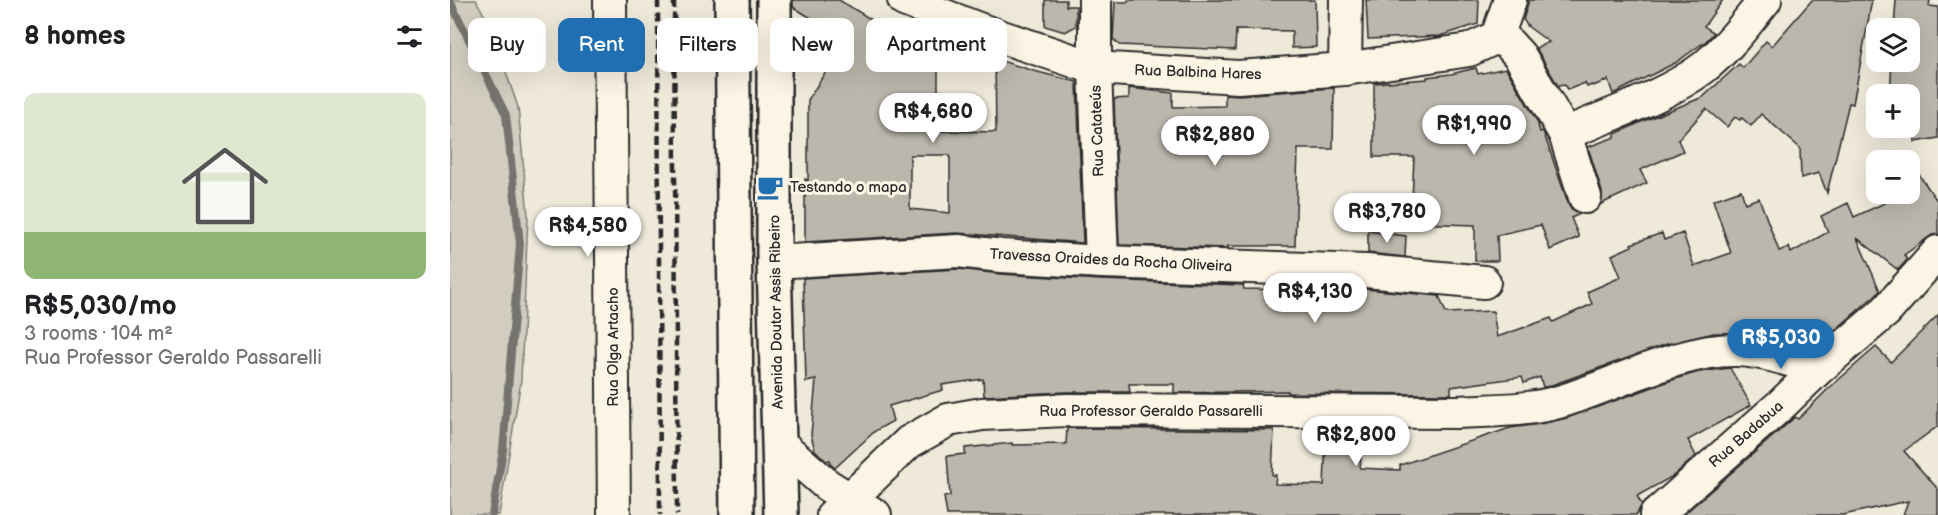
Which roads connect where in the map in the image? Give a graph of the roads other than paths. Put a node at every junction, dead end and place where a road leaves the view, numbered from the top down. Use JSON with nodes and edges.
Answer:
{"nodes":[{"id":1,"x":610,"y":0,"type":"edge"},
{"id":2,"x":732,"y":0,"type":"edge"},
{"id":3,"x":774,"y":0,"type":"edge"},
{"id":4,"x":904,"y":0,"type":"edge"},
{"id":5,"x":1095,"y":0,"type":"edge"},
{"id":6,"x":1346,"y":0,"type":"edge"},
{"id":7,"x":1509,"y":0,"type":"edge"},
{"id":8,"x":1765,"y":0,"type":"edge"},
{"id":9,"x":1497,"y":37,"type":"junction"},
{"id":10,"x":1095,"y":68,"type":"junction"},
{"id":11,"x":1345,"y":69,"type":"junction"},
{"id":12,"x":1565,"y":134,"type":"junction"},
{"id":13,"x":1585,"y":197,"type":"dead end"},
{"id":14,"x":1938,"y":252,"type":"edge"},
{"id":15,"x":774,"y":262,"type":"junction"},
{"id":16,"x":1102,"y":262,"type":"junction"},
{"id":17,"x":1484,"y":282,"type":"dead end"},
{"id":18,"x":1818,"y":369,"type":"junction"},
{"id":19,"x":779,"y":442,"type":"junction"},
{"id":20,"x":853,"y":510,"type":"edge"},
{"id":21,"x":614,"y":515,"type":"edge"},
{"id":22,"x":737,"y":515,"type":"edge"},
{"id":23,"x":781,"y":515,"type":"edge"},
{"id":24,"x":1656,"y":515,"type":"edge"}],
"edges":[{"from":1,"to":21,"type":"street","name":"Rua Olga Artacho"},
{"from":2,"to":22,"type":"main road"},
{"from":3,"to":15,"type":"main road","name":"Avenida Doutor Assis Ribeiro"},
{"from":4,"to":10,"type":"street","name":"Rua Balbina Hares"},
{"from":5,"to":10,"type":"street","name":"Rua Catateús"},
{"from":6,"to":11,"type":"street"},
{"from":7,"to":9,"type":"street"},
{"from":8,"to":12,"type":"street"},
{"from":9,"to":11,"type":"street","name":"Rua Balbina Hares"},
{"from":9,"to":12,"type":"street"},
{"from":10,"to":11,"type":"street","name":"Rua Balbina Hares"},
{"from":10,"to":16,"type":"street","name":"Rua Catateús"},
{"from":12,"to":13,"type":"street"},
{"from":14,"to":18,"type":"street","name":"Rua Badabua"},
{"from":15,"to":16,"type":"street","name":"Travessa Oraides da Rocha Oliveira"},
{"from":15,"to":19,"type":"main road","name":"Avenida Doutor Assis Ribeiro"},
{"from":16,"to":17,"type":"street","name":"Travessa Oraides da Rocha Oliveira"},
{"from":18,"to":20,"type":"street","name":"Rua Professor Geraldo Passarelli"},
{"from":18,"to":24,"type":"street","name":"Rua Badabua"},
{"from":19,"to":20,"type":"street"},
{"from":19,"to":23,"type":"main road","name":"Avenida Doutor Assis Ribeiro"}]}
